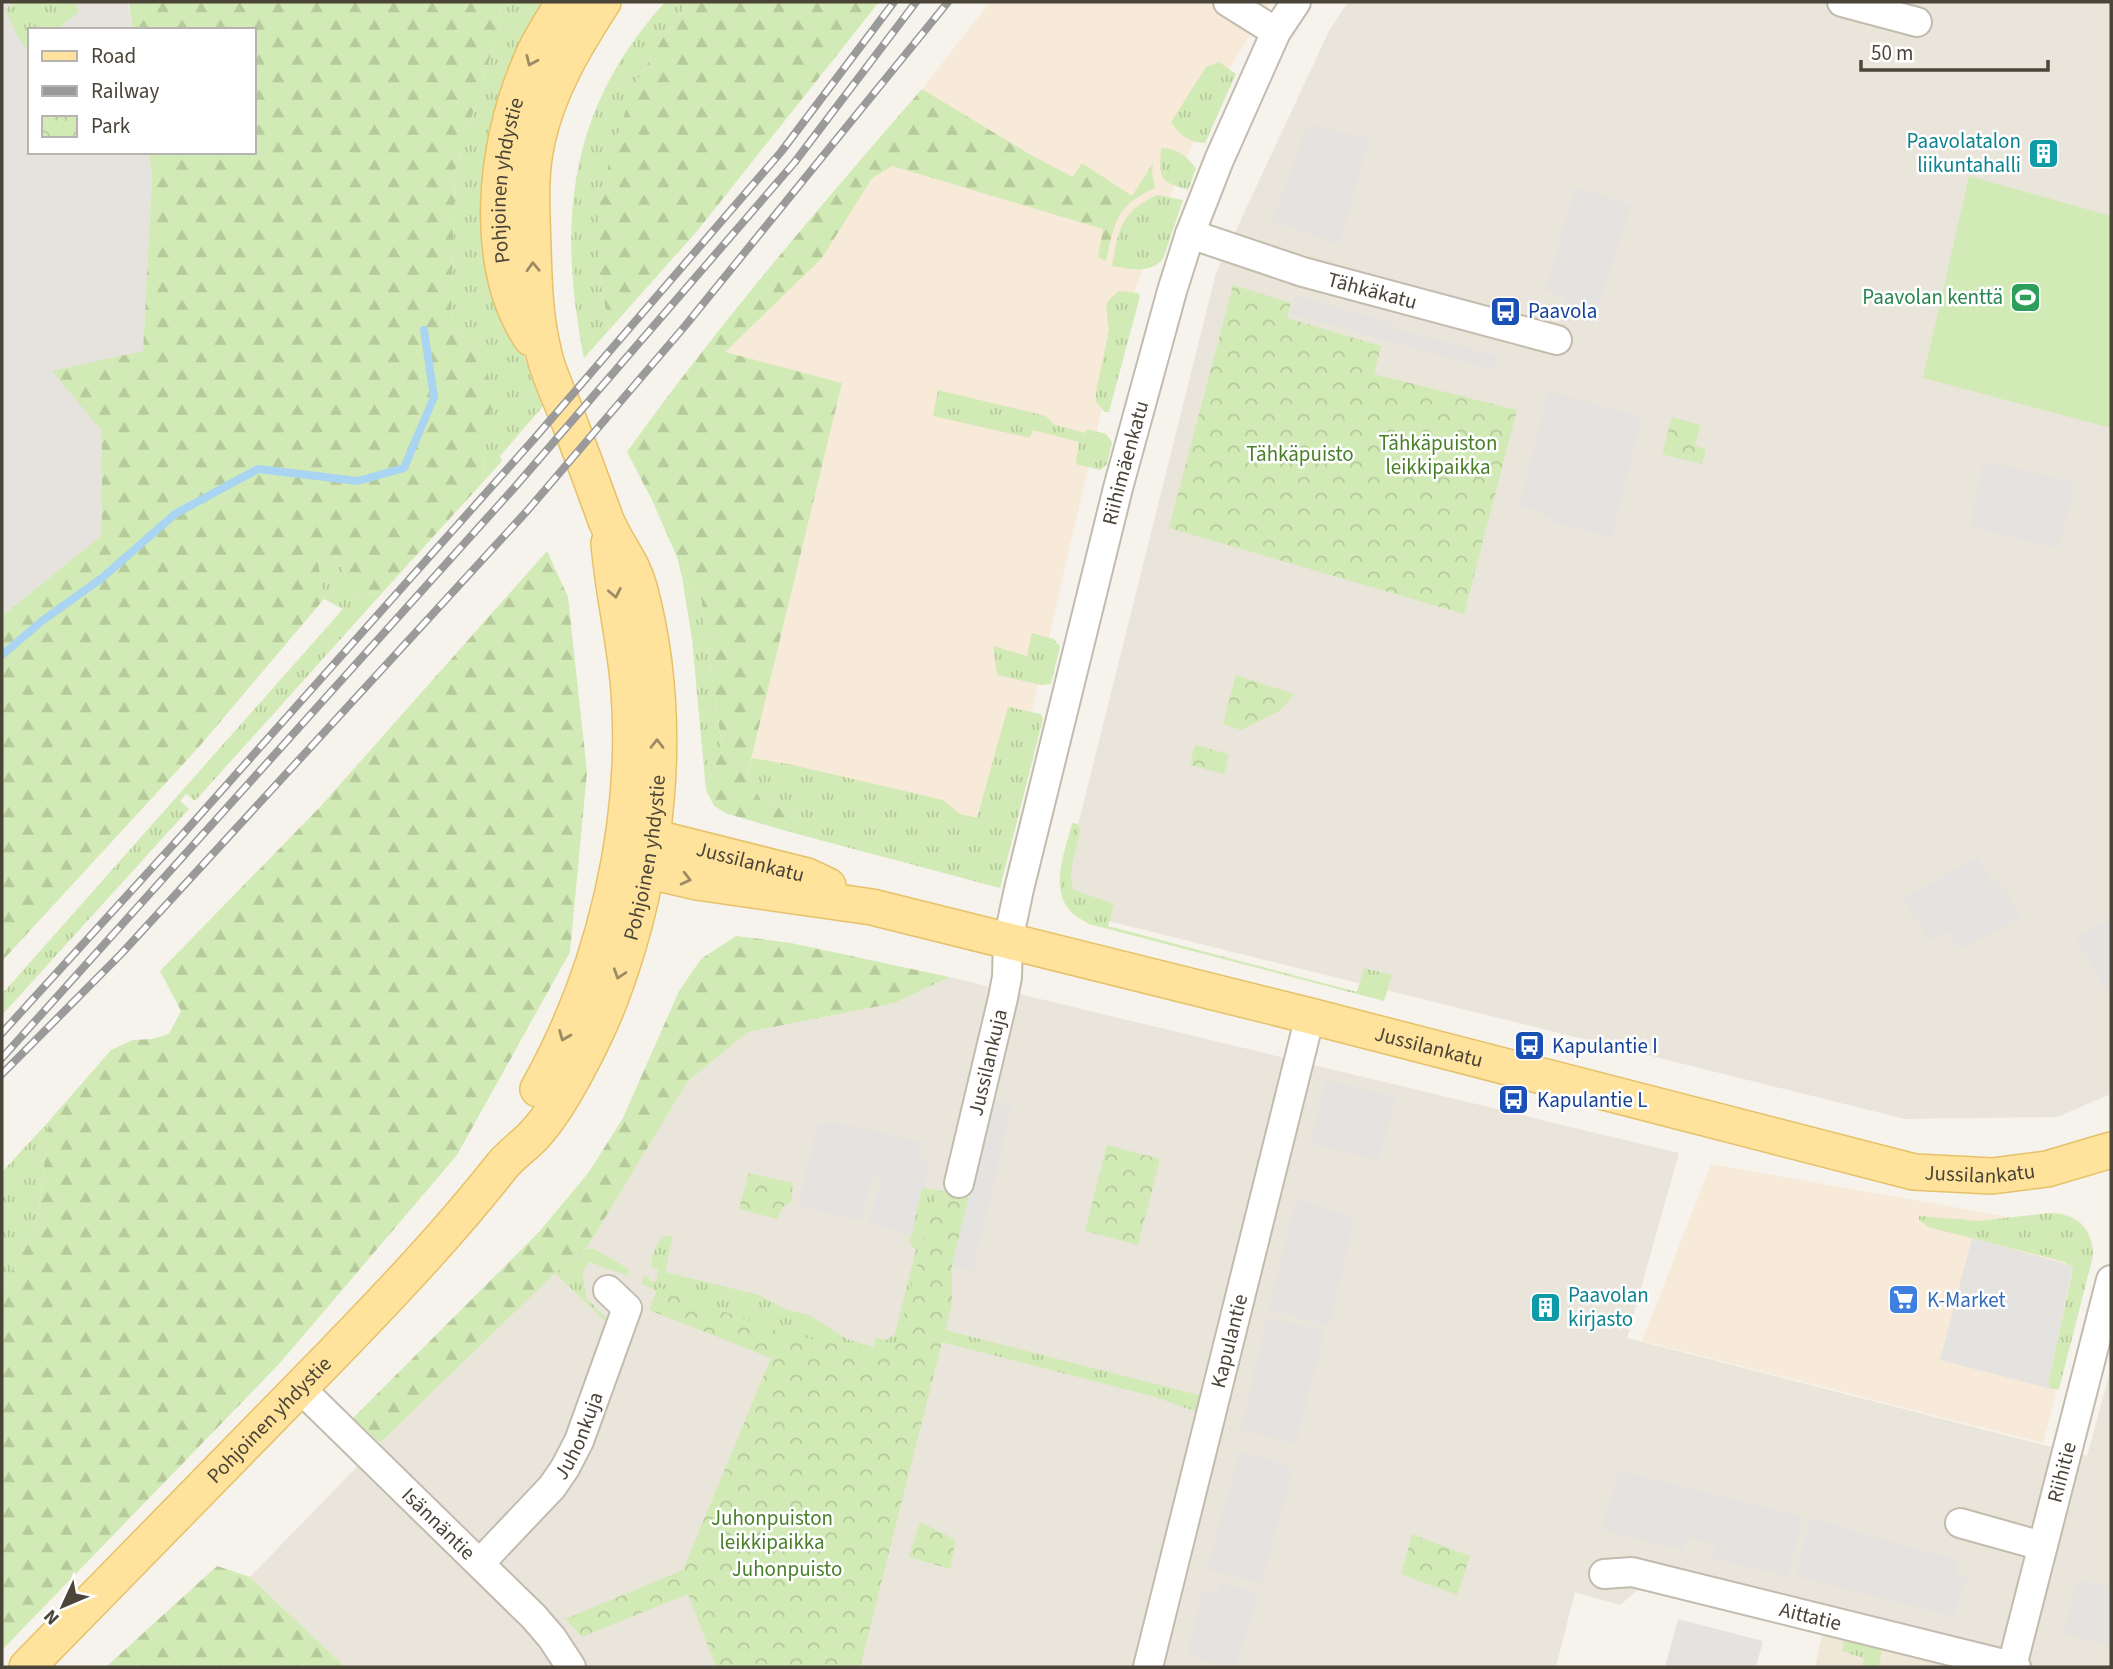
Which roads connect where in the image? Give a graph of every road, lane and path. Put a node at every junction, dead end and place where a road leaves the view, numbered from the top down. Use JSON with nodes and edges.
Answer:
{"nodes":[{"id":1,"x":564,"y":2,"type":"edge"},
{"id":2,"x":603,"y":2,"type":"edge"},
{"id":3,"x":1228,"y":2,"type":"edge"},
{"id":4,"x":1296,"y":2,"type":"edge"},
{"id":5,"x":1842,"y":2,"type":"edge"},
{"id":6,"x":1917,"y":22,"type":"dead end"},
{"id":7,"x":1276,"y":32,"type":"junction"},
{"id":8,"x":1190,"y":234,"type":"junction"},
{"id":9,"x":1557,"y":340,"type":"dead end"},
{"id":10,"x":544,"y":358,"type":"junction"},
{"id":11,"x":636,"y":850,"type":"junction"},
{"id":12,"x":1008,"y":942,"type":"junction"},
{"id":13,"x":1310,"y":1016,"type":"junction"},
{"id":14,"x":2111,"y":1150,"type":"edge"},
{"id":15,"x":959,"y":1183,"type":"dead end"},
{"id":16,"x":2111,"y":1280,"type":"edge"},
{"id":17,"x":608,"y":1290,"type":"dead end"},
{"id":18,"x":300,"y":1388,"type":"junction"},
{"id":19,"x":1960,"y":1523,"type":"dead end"},
{"id":20,"x":2042,"y":1546,"type":"junction"},
{"id":21,"x":480,"y":1563,"type":"junction"},
{"id":22,"x":1604,"y":1574,"type":"dead end"},
{"id":23,"x":27,"y":1667,"type":"edge"},
{"id":24,"x":571,"y":1667,"type":"edge"},
{"id":25,"x":1148,"y":1667,"type":"edge"},
{"id":26,"x":2015,"y":1667,"type":"edge"}],
"edges":[{"from":1,"to":10,"type":"main road","name":"Pohjoinen yhdystie","one_way":true},
{"from":10,"to":2,"type":"main road","name":"Pohjoinen yhdystie","one_way":true},
{"from":3,"to":7,"type":"street"},
{"from":4,"to":7,"type":"street","name":"Riihimäenkatu"},
{"from":5,"to":6,"type":"street"},
{"from":7,"to":8,"type":"street","name":"Riihimäenkatu"},
{"from":8,"to":9,"type":"street","name":"Tähkäkatu"},
{"from":8,"to":12,"type":"street","name":"Riihimäenkatu"},
{"from":10,"to":11,"type":"main road","name":"Pohjoinen yhdystie"},
{"from":11,"to":12,"type":"main road","name":"Jussilankatu"},
{"from":11,"to":18,"type":"main road","name":"Pohjoinen yhdystie","one_way":true},
{"from":12,"to":13,"type":"main road","name":"Jussilankatu"},
{"from":12,"to":15,"type":"street","name":"Jussilankuja"},
{"from":13,"to":14,"type":"main road","name":"Jussilankatu"},
{"from":13,"to":25,"type":"street","name":"Kapulantie"},
{"from":16,"to":20,"type":"street","name":"Riihitie"},
{"from":17,"to":21,"type":"street","name":"Juhonkuja"},
{"from":18,"to":21,"type":"street","name":"Isännäntie"},
{"from":18,"to":23,"type":"main road","name":"Pohjoinen yhdystie"},
{"from":19,"to":20,"type":"street"},
{"from":20,"to":26,"type":"street","name":"Riihitie"},
{"from":21,"to":24,"type":"street","name":"Isännäntie"},
{"from":22,"to":26,"type":"street","name":"Aittatie"}]}
